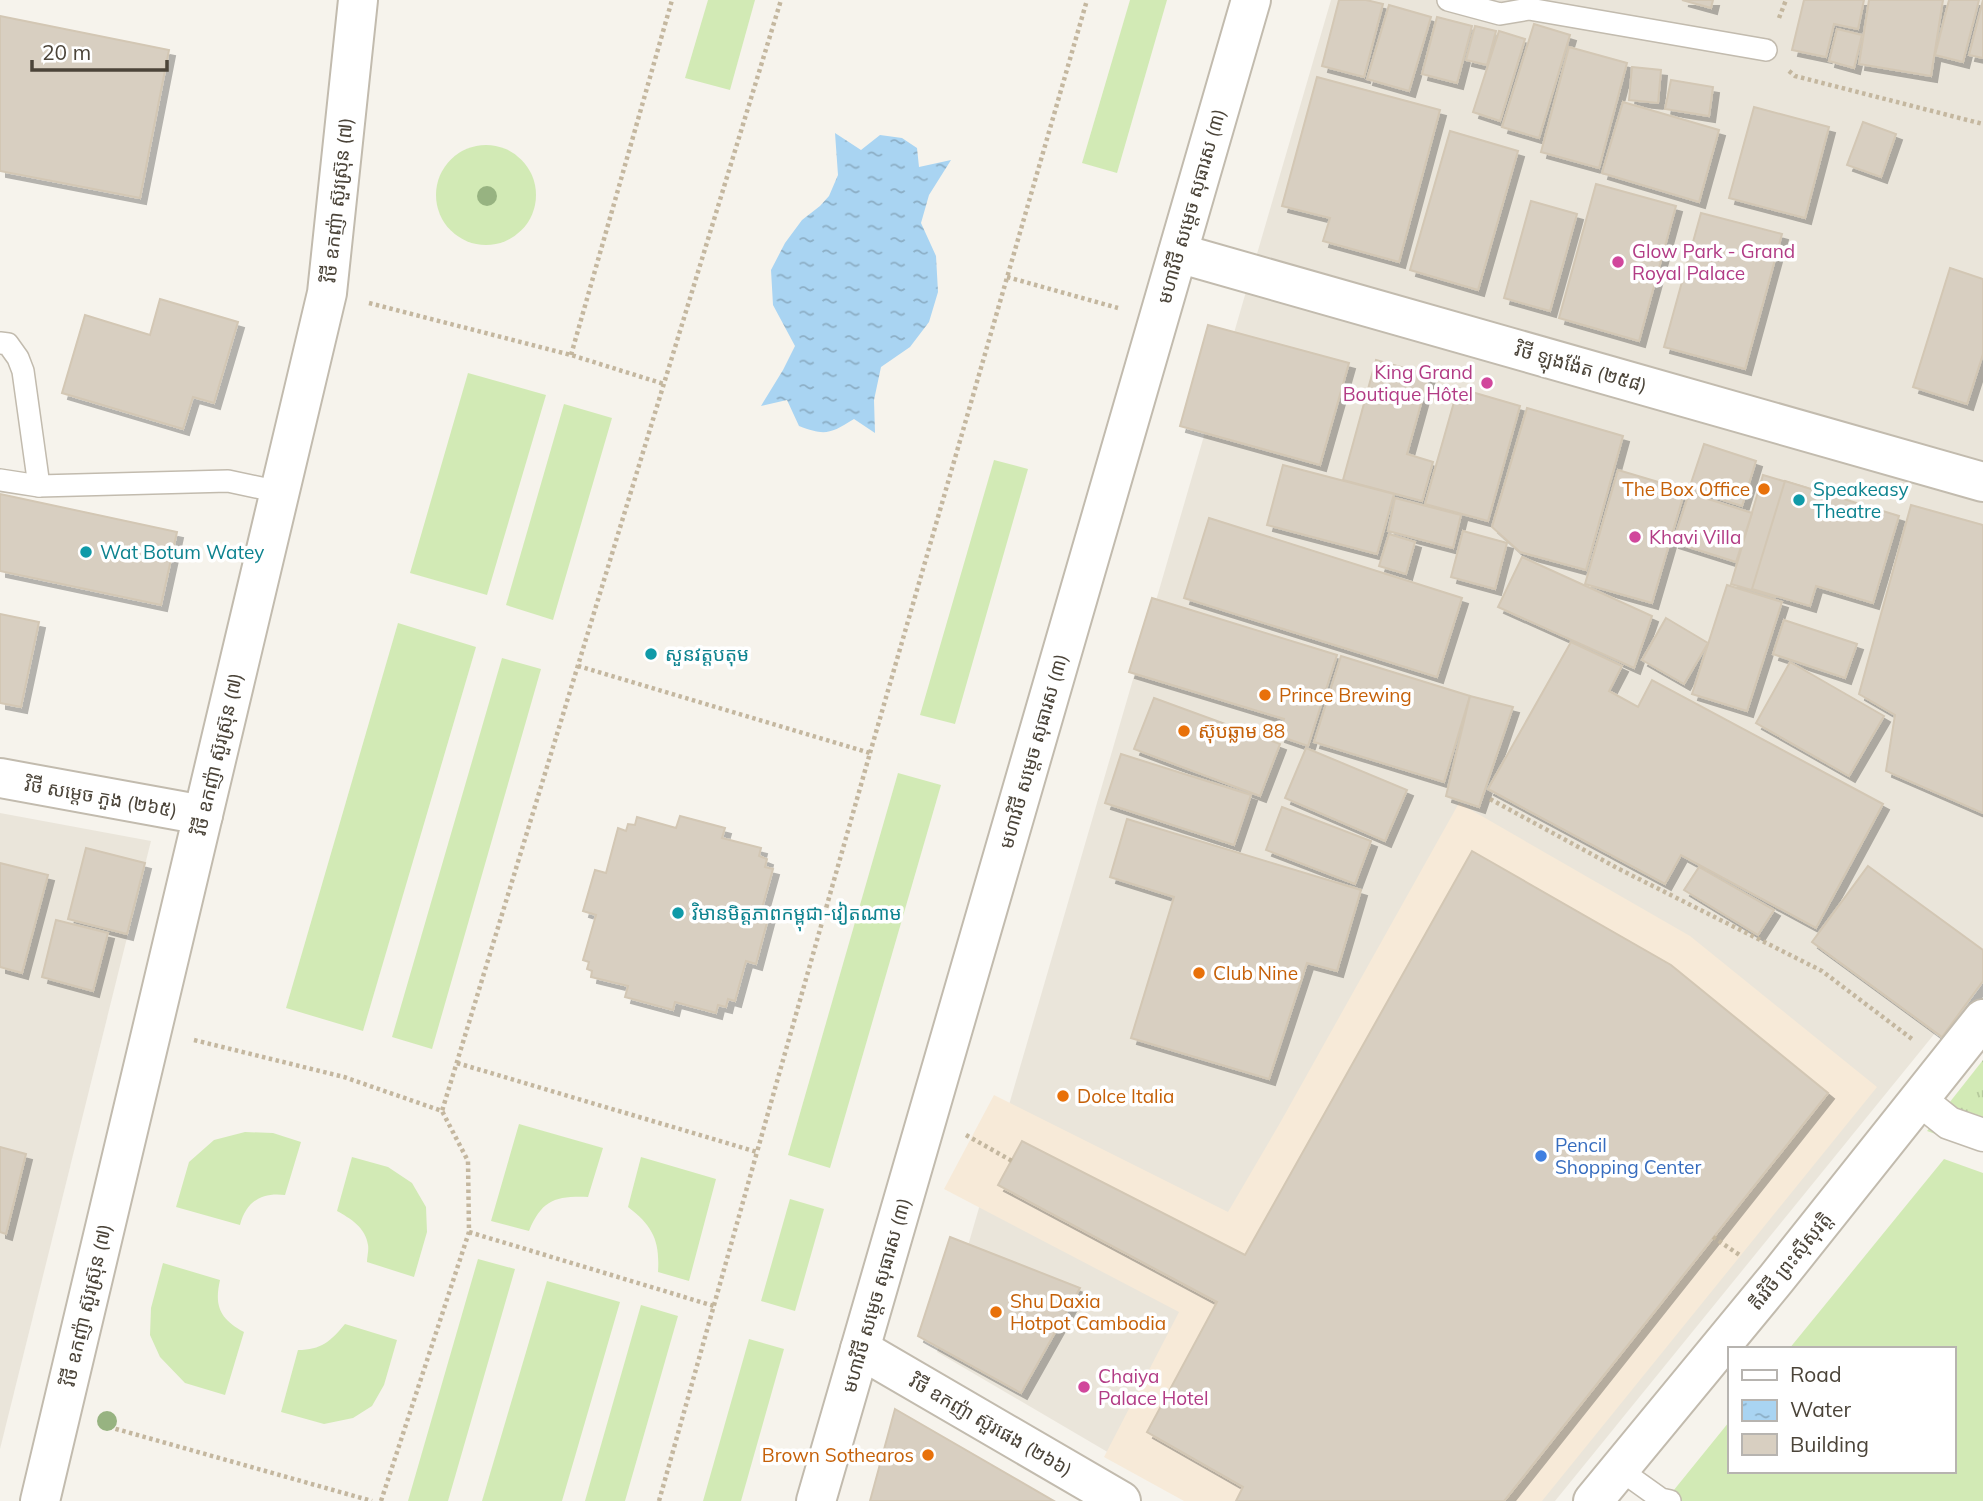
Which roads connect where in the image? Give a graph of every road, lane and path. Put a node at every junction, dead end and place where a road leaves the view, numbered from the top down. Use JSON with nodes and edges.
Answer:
{"nodes":[{"id":1,"x":358,"y":0,"type":"edge"},
{"id":2,"x":672,"y":0,"type":"edge"},
{"id":3,"x":781,"y":0,"type":"edge"},
{"id":4,"x":1087,"y":0,"type":"edge"},
{"id":5,"x":1251,"y":0,"type":"edge"},
{"id":6,"x":1448,"y":0,"type":"edge"},
{"id":7,"x":1766,"y":50,"type":"joint"},
{"id":8,"x":1983,"y":124,"type":"edge"},
{"id":9,"x":1178,"y":253,"type":"junction"},
{"id":10,"x":1007,"y":277,"type":"junction"},
{"id":11,"x":327,"y":293,"type":"junction"},
{"id":12,"x":1158,"y":320,"type":"junction"},
{"id":13,"x":0,"y":343,"type":"edge"},
{"id":14,"x":571,"y":355,"type":"junction"},
{"id":15,"x":664,"y":384,"type":"junction"},
{"id":16,"x":0,"y":480,"type":"edge"},
{"id":17,"x":1983,"y":482,"type":"edge"},
{"id":18,"x":39,"y":486,"type":"junction"},
{"id":19,"x":280,"y":492,"type":"junction"},
{"id":20,"x":578,"y":666,"type":"junction"},
{"id":21,"x":870,"y":753,"type":"junction"},
{"id":22,"x":0,"y":778,"type":"edge"},
{"id":23,"x":1490,"y":799,"type":"dead end"},
{"id":24,"x":203,"y":815,"type":"junction"},
{"id":25,"x":1983,"y":1019,"type":"edge"},
{"id":26,"x":152,"y":1029,"type":"junction"},
{"id":27,"x":457,"y":1063,"type":"junction"},
{"id":28,"x":1945,"y":1066,"type":"junction"},
{"id":29,"x":1919,"y":1099,"type":"junction"},
{"id":30,"x":442,"y":1111,"type":"junction"},
{"id":31,"x":927,"y":1119,"type":"junction"},
{"id":32,"x":1983,"y":1135,"type":"edge"},
{"id":33,"x":757,"y":1152,"type":"junction"},
{"id":34,"x":1012,"y":1161,"type":"dead end"},
{"id":35,"x":469,"y":1232,"type":"junction"},
{"id":36,"x":714,"y":1306,"type":"junction"},
{"id":37,"x":860,"y":1349,"type":"junction"},
{"id":38,"x":60,"y":1413,"type":"junction"},
{"id":39,"x":1619,"y":1469,"type":"junction"},
{"id":40,"x":40,"y":1501,"type":"edge"},
{"id":41,"x":372,"y":1501,"type":"edge"},
{"id":42,"x":380,"y":1501,"type":"edge"},
{"id":43,"x":659,"y":1501,"type":"edge"},
{"id":44,"x":816,"y":1501,"type":"edge"},
{"id":45,"x":1121,"y":1501,"type":"edge"},
{"id":46,"x":1593,"y":1501,"type":"edge"},
{"id":47,"x":1670,"y":1501,"type":"edge"}],
"edges":[{"from":1,"to":11,"type":"street","name":"វិថី ឧកញ៉ា ស៊ួរស៊្រុន (៧)"},
{"from":2,"to":14,"type":"path"},
{"from":3,"to":15,"type":"path"},
{"from":4,"to":10,"type":"path"},
{"from":5,"to":9,"type":"street","name":"មហាវិថី សម្តេច សុធារស (៣)"},
{"from":6,"to":7,"type":"lane"},
{"from":7,"to":8,"type":"path"},
{"from":9,"to":12,"type":"street","name":"មហាវិថី សម្តេច សុធារស (៣)"},
{"from":9,"to":17,"type":"street","name":"វិថី ឡុងង៉ែត (២៥៨)"},
{"from":10,"to":12,"type":"path"},
{"from":10,"to":21,"type":"path"},
{"from":11,"to":14,"type":"path"},
{"from":11,"to":19,"type":"street","name":"វិថី ឧកញ៉ា ស៊ួរស៊្រុន (៧)"},
{"from":12,"to":31,"type":"street","name":"មហាវិថី សម្តេច សុធារស (៣)"},
{"from":13,"to":18,"type":"lane"},
{"from":14,"to":15,"type":"path"},
{"from":15,"to":20,"type":"path"},
{"from":16,"to":18,"type":"lane"},
{"from":18,"to":19,"type":"lane"},
{"from":19,"to":24,"type":"street","name":"វិថី ឧកញ៉ា ស៊ួរស៊្រុន (៧)"},
{"from":20,"to":21,"type":"path"},
{"from":20,"to":27,"type":"path"},
{"from":21,"to":33,"type":"path"},
{"from":22,"to":24,"type":"street","name":"វិថី សម្តេច ភួង (២៦៥)"},
{"from":23,"to":28,"type":"path"},
{"from":24,"to":26,"type":"street","name":"វិថី ឧកញ៉ា ស៊ួរស៊្រុន (៧)"},
{"from":25,"to":28,"type":"street","name":"តីរវិថី ព្រះស៊ីសុវត្តិ"},
{"from":26,"to":30,"type":"path"},
{"from":26,"to":38,"type":"street","name":"វិថី ឧកញ៉ា ស៊ួរស៊្រុន (៧)"},
{"from":27,"to":30,"type":"path"},
{"from":27,"to":33,"type":"path"},
{"from":28,"to":29,"type":"street","name":"តីរវិថី ព្រះស៊ីសុវត្តិ"},
{"from":29,"to":32,"type":"street"},
{"from":29,"to":39,"type":"street","name":"តីរវិថី ព្រះស៊ីសុវត្តិ"},
{"from":30,"to":35,"type":"path"},
{"from":31,"to":34,"type":"path"},
{"from":31,"to":37,"type":"street","name":"មហាវិថី សម្តេច សុធារស (៣)"},
{"from":33,"to":36,"type":"path"},
{"from":35,"to":36,"type":"path"},
{"from":35,"to":42,"type":"path"},
{"from":36,"to":43,"type":"path"},
{"from":37,"to":44,"type":"street","name":"មហាវិថី សម្តេច សុធារស (៣)"},
{"from":37,"to":45,"type":"street","name":"វិថី ឧកញ៉ា ស៊ួរផេង (២៦៦)"},
{"from":38,"to":40,"type":"street","name":"វិថី ឧកញ៉ា ស៊ួរស៊្រុន (៧)"},
{"from":38,"to":41,"type":"path"},
{"from":39,"to":46,"type":"street","name":"តីរវិថី ព្រះស៊ីសុវត្តិ"},
{"from":39,"to":47,"type":"lane"}]}
